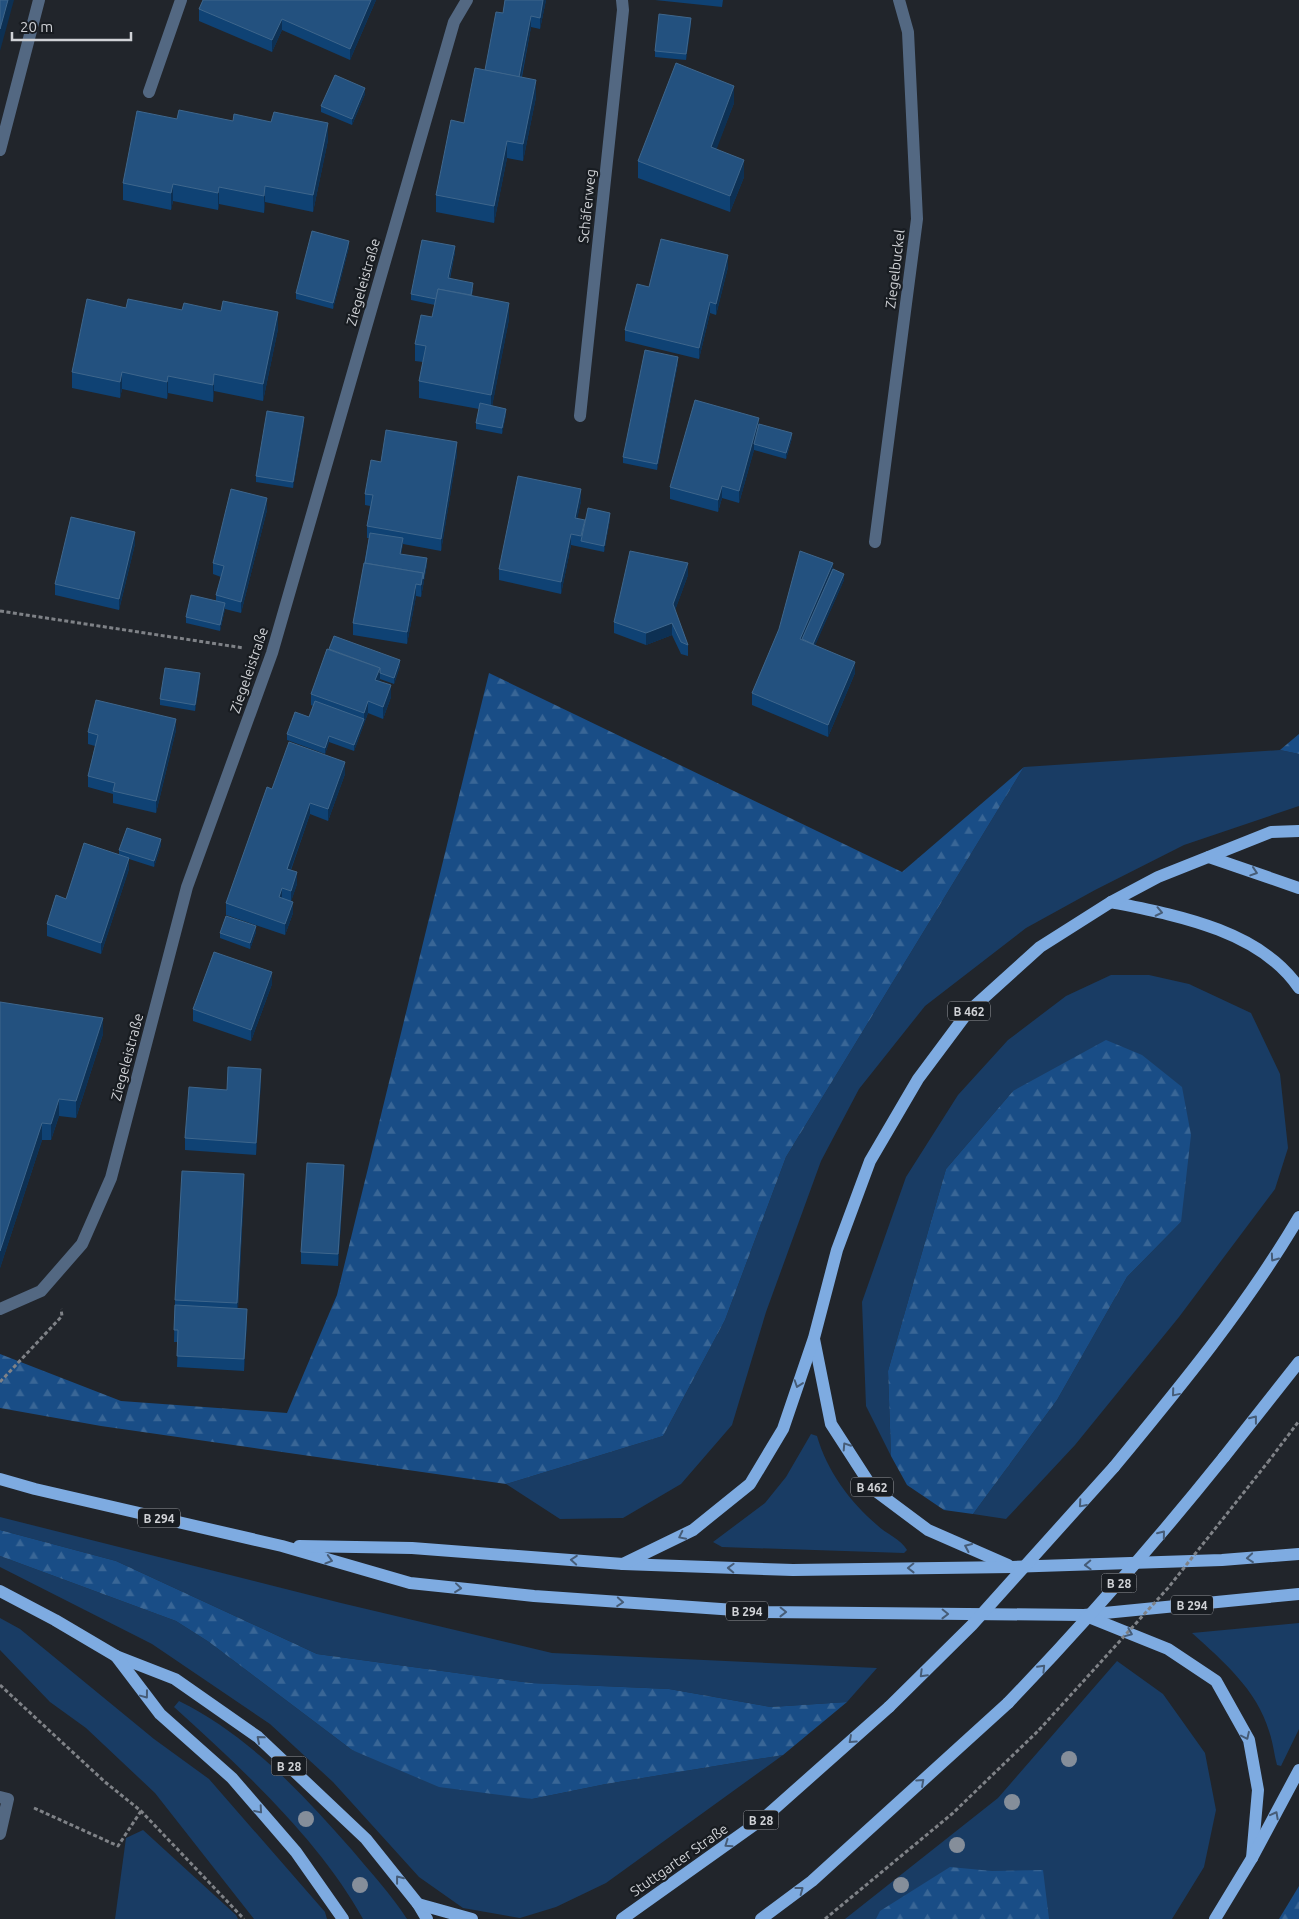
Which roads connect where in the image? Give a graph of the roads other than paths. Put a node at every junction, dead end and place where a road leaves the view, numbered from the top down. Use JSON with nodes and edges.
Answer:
{"nodes":[{"id":1,"x":39,"y":0,"type":"edge"},
{"id":2,"x":181,"y":0,"type":"edge"},
{"id":3,"x":467,"y":0,"type":"edge"},
{"id":4,"x":622,"y":0,"type":"edge"},
{"id":5,"x":899,"y":0,"type":"edge"},
{"id":6,"x":149,"y":92,"type":"dead end"},
{"id":7,"x":0,"y":150,"type":"edge"},
{"id":8,"x":580,"y":416,"type":"dead end"},
{"id":9,"x":875,"y":542,"type":"dead end"},
{"id":10,"x":1299,"y":831,"type":"edge"},
{"id":11,"x":1209,"y":857,"type":"junction"},
{"id":12,"x":1299,"y":888,"type":"edge"},
{"id":13,"x":1111,"y":902,"type":"junction"},
{"id":14,"x":1299,"y":988,"type":"edge"},
{"id":15,"x":1299,"y":1217,"type":"edge"},
{"id":16,"x":0,"y":1309,"type":"edge"},
{"id":17,"x":814,"y":1338,"type":"junction"},
{"id":18,"x":1299,"y":1362,"type":"edge"},
{"id":19,"x":0,"y":1479,"type":"edge"},
{"id":20,"x":282,"y":1546,"type":"junction"},
{"id":21,"x":1299,"y":1554,"type":"edge"},
{"id":22,"x":623,"y":1564,"type":"junction"},
{"id":23,"x":1012,"y":1567,"type":"junction"},
{"id":24,"x":0,"y":1591,"type":"edge"},
{"id":25,"x":1299,"y":1594,"type":"edge"},
{"id":26,"x":1084,"y":1615,"type":"junction"},
{"id":27,"x":116,"y":1656,"type":"junction"},
{"id":28,"x":1299,"y":1770,"type":"edge"},
{"id":29,"x":4,"y":1798,"type":"edge"},
{"id":30,"x":0,"y":1834,"type":"edge"},
{"id":31,"x":1252,"y":1858,"type":"junction"},
{"id":32,"x":418,"y":1904,"type":"junction"},
{"id":33,"x":343,"y":1919,"type":"edge"},
{"id":34,"x":427,"y":1919,"type":"edge"},
{"id":35,"x":472,"y":1919,"type":"edge"},
{"id":36,"x":622,"y":1919,"type":"edge"},
{"id":37,"x":761,"y":1919,"type":"edge"},
{"id":38,"x":1215,"y":1919,"type":"edge"}],
"edges":[{"from":1,"to":7,"type":"street"},
{"from":2,"to":6,"type":"street"},
{"from":3,"to":16,"type":"street","name":"Ziegeleistraße"},
{"from":4,"to":8,"type":"street","name":"Schäferweg"},
{"from":5,"to":9,"type":"street","name":"Ziegelbuckel"},
{"from":10,"to":11,"type":"main road","number":"B 462"},
{"from":11,"to":12,"type":"main road","one_way":true},
{"from":11,"to":13,"type":"main road","number":"B 462"},
{"from":13,"to":14,"type":"main road","one_way":true},
{"from":13,"to":17,"type":"main road","number":"B 462"},
{"from":15,"to":36,"type":"main road","name":"Stuttgarter Straße","number":"B 28","one_way":true,"bridge":true},
{"from":17,"to":22,"type":"main road","one_way":true},
{"from":23,"to":17,"type":"main road","number":"B 462","one_way":true},
{"from":37,"to":18,"type":"main road","number":"B 28","one_way":true,"bridge":true},
{"from":19,"to":20,"type":"main road","number":"B 294"},
{"from":22,"to":20,"type":"main road","number":"B 294","one_way":true},
{"from":20,"to":26,"type":"main road","number":"B 294","one_way":true},
{"from":21,"to":23,"type":"main road","number":"B 294","one_way":true},
{"from":23,"to":22,"type":"main road","number":"B 294","one_way":true},
{"from":24,"to":27,"type":"main road","number":"B 28"},
{"from":25,"to":26,"type":"main road","number":"B 294"},
{"from":26,"to":31,"type":"main road","one_way":true},
{"from":32,"to":27,"type":"main road","number":"B 28","one_way":true},
{"from":27,"to":33,"type":"main road","number":"B 28","one_way":true},
{"from":31,"to":28,"type":"main road","one_way":true},
{"from":29,"to":30,"type":"street"},
{"from":31,"to":38,"type":"main road"},
{"from":32,"to":34,"type":"main road","number":"B 28"},
{"from":32,"to":35,"type":"main road"}]}
